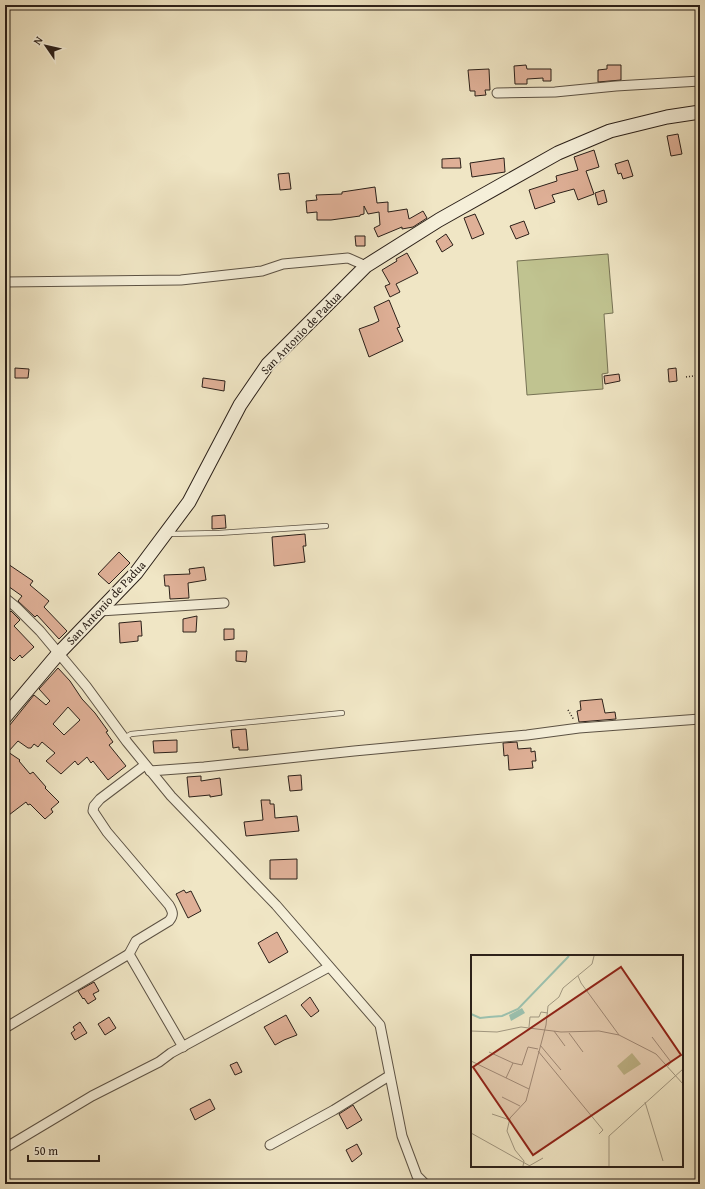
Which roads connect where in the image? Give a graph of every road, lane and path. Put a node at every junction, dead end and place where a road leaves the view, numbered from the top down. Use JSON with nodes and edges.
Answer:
{"nodes":[{"id":1,"x":700,"y":81,"type":"edge"},
{"id":2,"x":497,"y":92,"type":"dead end"},
{"id":3,"x":700,"y":112,"type":"edge"},
{"id":4,"x":366,"y":266,"type":"junction"},
{"id":5,"x":5,"y":282,"type":"edge"},
{"id":6,"x":700,"y":375,"type":"edge"},
{"id":7,"x":686,"y":377,"type":"dead end"},
{"id":8,"x":326,"y":526,"type":"dead end"},
{"id":9,"x":164,"y":534,"type":"junction"},
{"id":10,"x":5,"y":598,"type":"edge"},
{"id":11,"x":224,"y":603,"type":"dead end"},
{"id":12,"x":100,"y":611,"type":"junction"},
{"id":13,"x":58,"y":654,"type":"junction"},
{"id":14,"x":342,"y":713,"type":"dead end"},
{"id":15,"x":5,"y":717,"type":"edge"},
{"id":16,"x":700,"y":719,"type":"edge"},
{"id":17,"x":124,"y":738,"type":"junction"},
{"id":18,"x":148,"y":768,"type":"junction"},
{"id":19,"x":129,"y":954,"type":"junction"},
{"id":20,"x":329,"y":967,"type":"junction"},
{"id":21,"x":5,"y":1028,"type":"edge"},
{"id":22,"x":183,"y":1047,"type":"junction"},
{"id":23,"x":389,"y":1076,"type":"junction"},
{"id":24,"x":270,"y":1145,"type":"dead end"},
{"id":25,"x":5,"y":1148,"type":"edge"},
{"id":26,"x":424,"y":1184,"type":"edge"}],
"edges":[{"from":1,"to":2,"type":"street"},
{"from":3,"to":4,"type":"street","name":"San Antonio de Padua"},
{"from":4,"to":5,"type":"street"},
{"from":4,"to":9,"type":"street","name":"San Antonio de Padua"},
{"from":6,"to":7,"type":"path"},
{"from":8,"to":9,"type":"lane"},
{"from":9,"to":12,"type":"street","name":"San Antonio de Padua"},
{"from":10,"to":13,"type":"street"},
{"from":11,"to":12,"type":"street"},
{"from":12,"to":13,"type":"street","name":"San Antonio de Padua"},
{"from":13,"to":15,"type":"street","name":"San Antonio de Padua"},
{"from":13,"to":17,"type":"street"},
{"from":14,"to":17,"type":"lane"},
{"from":16,"to":18,"type":"street"},
{"from":17,"to":18,"type":"street"},
{"from":18,"to":19,"type":"street"},
{"from":18,"to":20,"type":"street"},
{"from":19,"to":21,"type":"street"},
{"from":19,"to":22,"type":"street"},
{"from":20,"to":22,"type":"street"},
{"from":20,"to":23,"type":"street"},
{"from":22,"to":25,"type":"street"},
{"from":23,"to":24,"type":"street"},
{"from":23,"to":26,"type":"street"}]}
